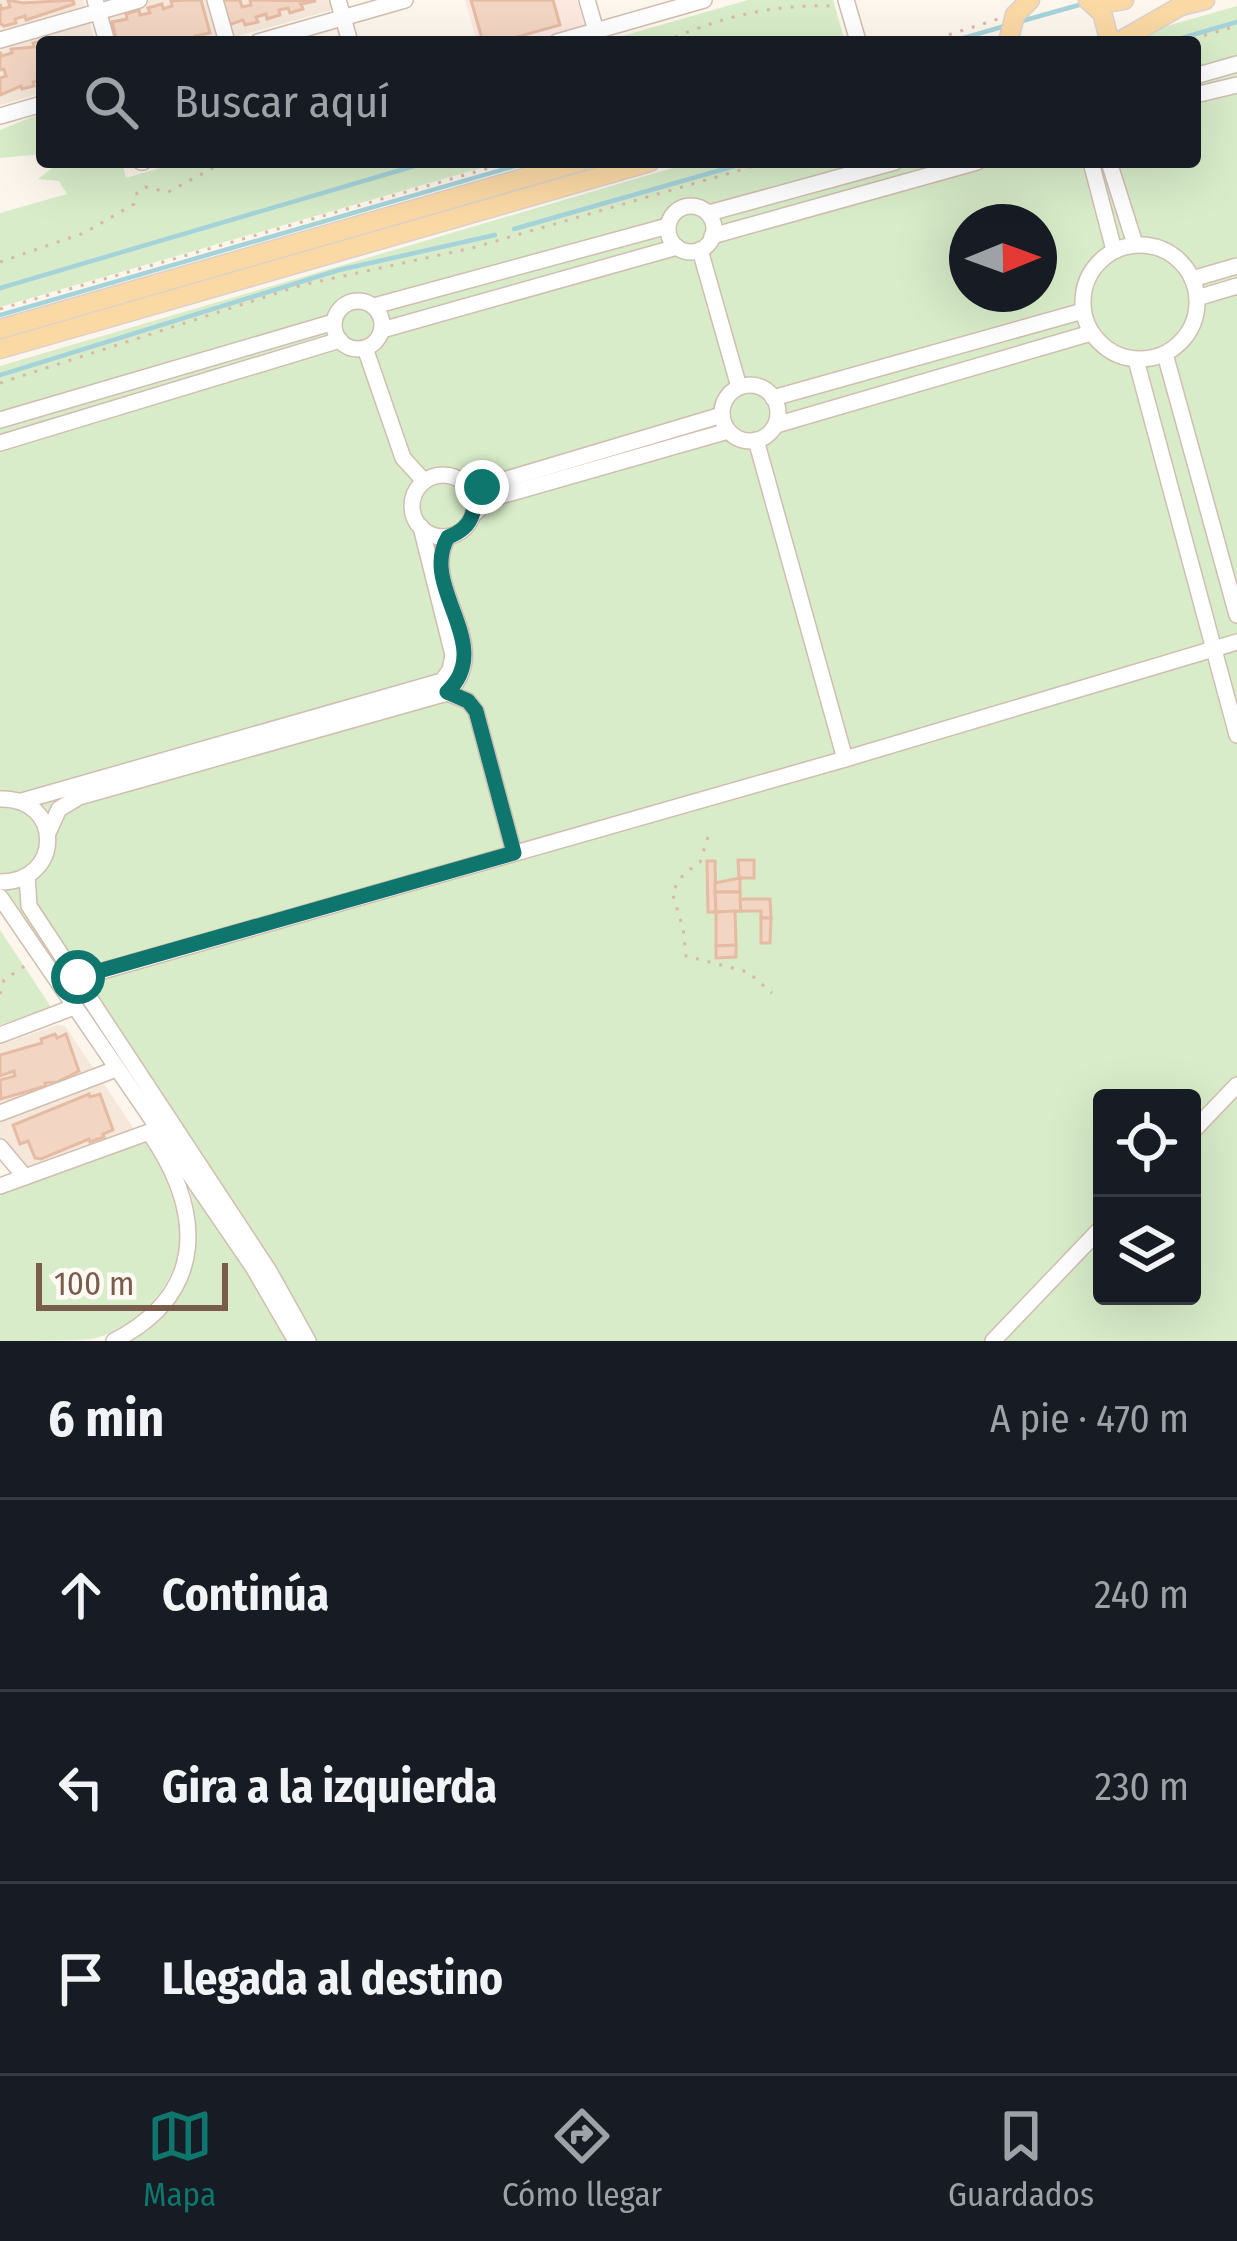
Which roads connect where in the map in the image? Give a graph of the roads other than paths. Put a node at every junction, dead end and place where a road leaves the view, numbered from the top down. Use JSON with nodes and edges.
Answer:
{"nodes":[{"id":1,"x":140,"y":0,"type":"edge"},
{"id":2,"x":215,"y":0,"type":"edge"},
{"id":3,"x":338,"y":0,"type":"edge"},
{"id":4,"x":405,"y":0,"type":"edge"},
{"id":5,"x":587,"y":0,"type":"edge"},
{"id":6,"x":704,"y":0,"type":"edge"},
{"id":7,"x":1030,"y":0,"type":"edge"},
{"id":8,"x":1124,"y":0,"type":"edge"},
{"id":9,"x":1205,"y":0,"type":"edge"},
{"id":10,"x":1091,"y":2,"type":"edge"},
{"id":11,"x":847,"y":3,"type":"edge"},
{"id":12,"x":96,"y":6,"type":"edge"},
{"id":13,"x":343,"y":18,"type":"junction"},
{"id":14,"x":596,"y":31,"type":"junction"},
{"id":15,"x":105,"y":36,"type":"edge"},
{"id":16,"x":225,"y":36,"type":"edge"},
{"id":17,"x":279,"y":36,"type":"edge"},
{"id":18,"x":348,"y":36,"type":"edge"},
{"id":19,"x":578,"y":36,"type":"edge"},
{"id":20,"x":857,"y":36,"type":"edge"},
{"id":21,"x":1009,"y":36,"type":"edge"},
{"id":22,"x":1112,"y":36,"type":"edge"},
{"id":23,"x":1125,"y":36,"type":"edge"},
{"id":24,"x":0,"y":40,"type":"edge"},
{"id":25,"x":1237,"y":64,"type":"edge"},
{"id":26,"x":1201,"y":74,"type":"edge"},
{"id":27,"x":1237,"y":85,"type":"edge"},
{"id":28,"x":1201,"y":94,"type":"edge"},
{"id":29,"x":36,"y":106,"type":"edge"},
{"id":30,"x":0,"y":116,"type":"edge"},
{"id":31,"x":558,"y":168,"type":"edge"},
{"id":32,"x":629,"y":168,"type":"edge"},
{"id":33,"x":873,"y":168,"type":"edge"},
{"id":34,"x":956,"y":168,"type":"edge"},
{"id":35,"x":1093,"y":168,"type":"edge"},
{"id":36,"x":1111,"y":168,"type":"edge"},
{"id":37,"x":710,"y":213,"type":"junction"},
{"id":38,"x":668,"y":226,"type":"junction"},
{"id":39,"x":712,"y":236,"type":"junction"},
{"id":40,"x":1135,"y":244,"type":"junction"},
{"id":41,"x":677,"y":247,"type":"junction"},
{"id":42,"x":700,"y":250,"type":"junction"},
{"id":43,"x":1114,"y":250,"type":"junction"},
{"id":44,"x":1237,"y":266,"type":"edge"},
{"id":45,"x":1192,"y":279,"type":"junction"},
{"id":46,"x":1237,"y":286,"type":"edge"},
{"id":47,"x":1197,"y":298,"type":"junction"},
{"id":48,"x":374,"y":306,"type":"junction"},
{"id":49,"x":1083,"y":311,"type":"junction"},
{"id":50,"x":334,"y":322,"type":"junction"},
{"id":51,"x":0,"y":329,"type":"edge"},
{"id":52,"x":382,"y":330,"type":"junction"},
{"id":53,"x":1091,"y":333,"type":"junction"},
{"id":54,"x":340,"y":340,"type":"junction"},
{"id":55,"x":365,"y":348,"type":"junction"},
{"id":56,"x":0,"y":349,"type":"edge"},
{"id":57,"x":1165,"y":354,"type":"junction"},
{"id":58,"x":1136,"y":360,"type":"junction"},
{"id":59,"x":739,"y":387,"type":"junction"},
{"id":60,"x":773,"y":398,"type":"junction"},
{"id":61,"x":0,"y":420,"type":"edge"},
{"id":62,"x":725,"y":423,"type":"junction"},
{"id":63,"x":776,"y":425,"type":"junction"},
{"id":64,"x":756,"y":440,"type":"junction"},
{"id":65,"x":0,"y":443,"type":"edge"},
{"id":66,"x":424,"y":481,"type":"junction"},
{"id":67,"x":463,"y":483,"type":"junction"},
{"id":68,"x":472,"y":515,"type":"junction"},
{"id":69,"x":421,"y":527,"type":"junction"},
{"id":70,"x":448,"y":537,"type":"junction"},
{"id":71,"x":1237,"y":615,"type":"edge"},
{"id":72,"x":1237,"y":642,"type":"edge"},
{"id":73,"x":1212,"y":649,"type":"junction"},
{"id":74,"x":447,"y":692,"type":"junction"},
{"id":75,"x":1237,"y":735,"type":"edge"},
{"id":76,"x":844,"y":759,"type":"junction"},
{"id":77,"x":0,"y":799,"type":"edge"},
{"id":78,"x":22,"y":801,"type":"junction"},
{"id":79,"x":47,"y":833,"type":"junction"},
{"id":80,"x":514,"y":853,"type":"junction"},
{"id":81,"x":27,"y":876,"type":"junction"},
{"id":82,"x":0,"y":882,"type":"edge"},
{"id":83,"x":0,"y":897,"type":"edge"},
{"id":84,"x":78,"y":977,"type":"junction"},
{"id":85,"x":74,"y":1007,"type":"junction"},
{"id":86,"x":0,"y":1035,"type":"edge"},
{"id":87,"x":116,"y":1069,"type":"junction"},
{"id":88,"x":1237,"y":1085,"type":"edge"},
{"id":89,"x":0,"y":1113,"type":"edge"},
{"id":90,"x":1201,"y":1123,"type":"edge"},
{"id":91,"x":0,"y":1147,"type":"edge"},
{"id":92,"x":25,"y":1177,"type":"junction"},
{"id":93,"x":0,"y":1186,"type":"edge"},
{"id":94,"x":1093,"y":1237,"type":"edge"},
{"id":95,"x":1008,"y":1334,"type":"edge"},
{"id":96,"x":115,"y":1341,"type":"edge"},
{"id":97,"x":296,"y":1341,"type":"edge"},
{"id":98,"x":308,"y":1341,"type":"edge"},
{"id":99,"x":993,"y":1341,"type":"edge"}],
"edges":[{"from":1,"to":12,"type":"street"},
{"from":2,"to":16,"type":"street"},
{"from":3,"to":13,"type":"street"},
{"from":4,"to":13,"type":"street"},
{"from":5,"to":14,"type":"street"},
{"from":6,"to":14,"type":"street"},
{"from":7,"to":21,"type":"main road"},
{"from":8,"to":10,"type":"main road"},
{"from":9,"to":23,"type":"main road"},
{"from":10,"to":22,"type":"main road"},
{"from":11,"to":20,"type":"street"},
{"from":12,"to":15,"type":"street"},
{"from":12,"to":24,"type":"street"},
{"from":13,"to":17,"type":"street"},
{"from":13,"to":18,"type":"street"},
{"from":14,"to":19,"type":"street"},
{"from":25,"to":26,"type":"street"},
{"from":27,"to":28,"type":"street"},
{"from":29,"to":30,"type":"street"},
{"from":31,"to":51,"type":"main road"},
{"from":32,"to":56,"type":"main road"},
{"from":33,"to":37,"type":"street"},
{"from":34,"to":39,"type":"street"},
{"from":35,"to":43,"type":"street"},
{"from":36,"to":40,"type":"street"},
{"from":37,"to":38,"type":"street"},
{"from":37,"to":39,"type":"street"},
{"from":38,"to":41,"type":"street"},
{"from":38,"to":48,"type":"street"},
{"from":39,"to":42,"type":"street"},
{"from":40,"to":43,"type":"street"},
{"from":40,"to":45,"type":"street"},
{"from":41,"to":42,"type":"street"},
{"from":41,"to":52,"type":"street"},
{"from":42,"to":59,"type":"street"},
{"from":43,"to":49,"type":"street"},
{"from":44,"to":45,"type":"street"},
{"from":45,"to":47,"type":"street"},
{"from":46,"to":47,"type":"street"},
{"from":47,"to":57,"type":"street"},
{"from":48,"to":50,"type":"street"},
{"from":48,"to":52,"type":"street"},
{"from":49,"to":53,"type":"street"},
{"from":49,"to":60,"type":"street"},
{"from":50,"to":54,"type":"street"},
{"from":50,"to":61,"type":"street"},
{"from":52,"to":55,"type":"street"},
{"from":53,"to":58,"type":"street"},
{"from":53,"to":63,"type":"street"},
{"from":54,"to":55,"type":"street"},
{"from":54,"to":65,"type":"street"},
{"from":55,"to":66,"type":"street"},
{"from":57,"to":58,"type":"street"},
{"from":57,"to":71,"type":"street"},
{"from":58,"to":73,"type":"street"},
{"from":59,"to":60,"type":"street"},
{"from":59,"to":62,"type":"street"},
{"from":60,"to":63,"type":"street"},
{"from":62,"to":64,"type":"street"},
{"from":62,"to":67,"type":"street"},
{"from":62,"to":68,"type":"street"},
{"from":63,"to":64,"type":"street"},
{"from":64,"to":76,"type":"street"},
{"from":66,"to":67,"type":"street"},
{"from":66,"to":69,"type":"street"},
{"from":67,"to":68,"type":"street"},
{"from":68,"to":70,"type":"street"},
{"from":69,"to":70,"type":"street"},
{"from":69,"to":78,"type":"street"},
{"from":70,"to":74,"type":"street"},
{"from":72,"to":73,"type":"street"},
{"from":73,"to":75,"type":"street"},
{"from":73,"to":76,"type":"street"},
{"from":74,"to":79,"type":"street"},
{"from":74,"to":80,"type":"street"},
{"from":76,"to":80,"type":"street"},
{"from":77,"to":78,"type":"street"},
{"from":78,"to":79,"type":"street"},
{"from":79,"to":81,"type":"street"},
{"from":80,"to":84,"type":"street"},
{"from":81,"to":82,"type":"street"},
{"from":81,"to":84,"type":"street"},
{"from":83,"to":85,"type":"street"},
{"from":84,"to":98,"type":"street"},
{"from":85,"to":86,"type":"street"},
{"from":85,"to":87,"type":"street"},
{"from":87,"to":89,"type":"street"},
{"from":87,"to":97,"type":"street"},
{"from":88,"to":90,"type":"street"},
{"from":91,"to":92,"type":"street"},
{"from":92,"to":93,"type":"street"},
{"from":92,"to":96,"type":"street"},
{"from":94,"to":95,"type":"street"},
{"from":95,"to":99,"type":"street"}]}
